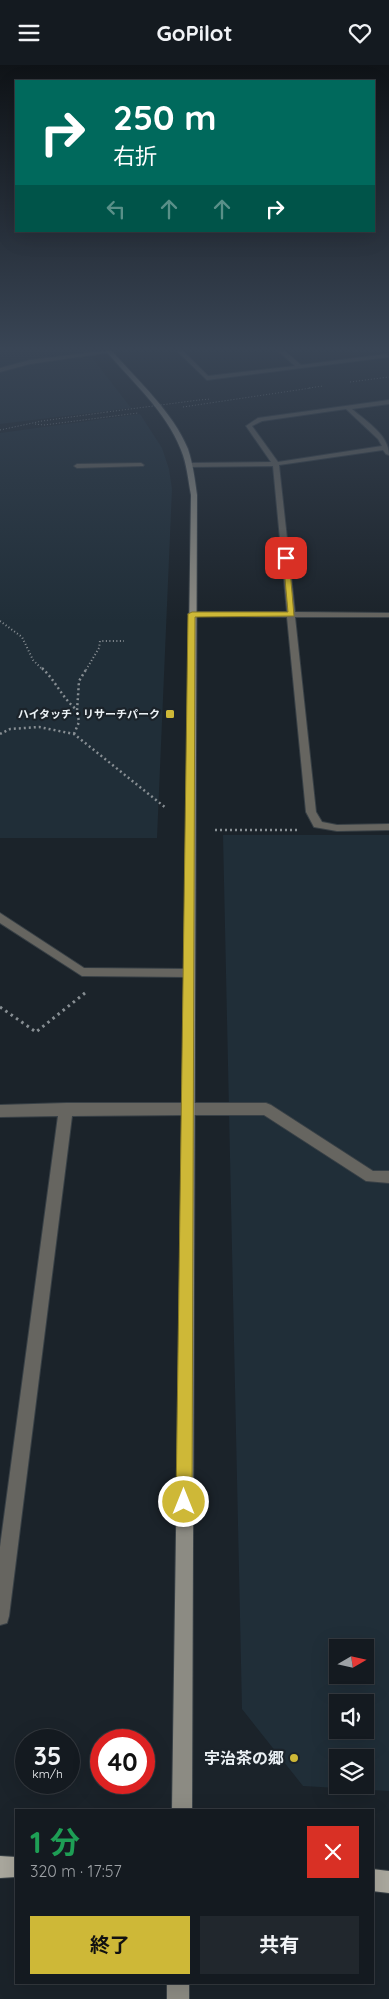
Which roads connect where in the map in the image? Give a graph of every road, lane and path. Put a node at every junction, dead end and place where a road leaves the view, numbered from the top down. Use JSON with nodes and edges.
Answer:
{"nodes":[{"id":1,"x":180,"y":441,"type":"edge"},
{"id":2,"x":260,"y":441,"type":"edge"},
{"id":3,"x":387,"y":448,"type":"edge"},
{"id":4,"x":389,"y":456,"type":"edge"},
{"id":5,"x":276,"y":464,"type":"junction"},
{"id":6,"x":141,"y":465,"type":"dead end"},
{"id":7,"x":189,"y":465,"type":"junction"},
{"id":8,"x":77,"y":466,"type":"dead end"},
{"id":9,"x":192,"y":614,"type":"junction"},
{"id":10,"x":292,"y":614,"type":"junction"},
{"id":11,"x":389,"y":615,"type":"edge"},
{"id":12,"x":0,"y":621,"type":"edge"},
{"id":13,"x":124,"y":641,"type":"dead end"},
{"id":14,"x":77,"y":711,"type":"junction"},
{"id":15,"x":0,"y":734,"type":"edge"},
{"id":16,"x":74,"y":734,"type":"junction"},
{"id":17,"x":166,"y":808,"type":"dead end"},
{"id":18,"x":318,"y":825,"type":"junction"},
{"id":19,"x":389,"y":827,"type":"edge"},
{"id":20,"x":215,"y":830,"type":"dead end"},
{"id":21,"x":0,"y":917,"type":"edge"},
{"id":22,"x":94,"y":972,"type":"junction"},
{"id":23,"x":189,"y":973,"type":"junction"},
{"id":24,"x":0,"y":1007,"type":"edge"},
{"id":25,"x":66,"y":1109,"type":"junction"},
{"id":26,"x":187,"y":1109,"type":"junction"},
{"id":27,"x":0,"y":1111,"type":"edge"},
{"id":28,"x":389,"y":1177,"type":"edge"},
{"id":29,"x":0,"y":1616,"type":"edge"},
{"id":30,"x":182,"y":1809,"type":"edge"},
{"id":31,"x":0,"y":1867,"type":"edge"},
{"id":32,"x":15,"y":1867,"type":"edge"},
{"id":33,"x":374,"y":1880,"type":"edge"},
{"id":34,"x":389,"y":1882,"type":"edge"},
{"id":35,"x":178,"y":1984,"type":"edge"},
{"id":36,"x":178,"y":1999,"type":"edge"}],
"edges":[{"from":1,"to":7,"type":"street"},
{"from":2,"to":5,"type":"street"},
{"from":3,"to":4,"type":"street"},
{"from":3,"to":5,"type":"street"},
{"from":5,"to":7,"type":"street"},
{"from":5,"to":10,"type":"street"},
{"from":6,"to":8,"type":"street"},
{"from":7,"to":9,"type":"street"},
{"from":9,"to":10,"type":"street"},
{"from":9,"to":23,"type":"street"},
{"from":10,"to":11,"type":"street"},
{"from":10,"to":18,"type":"street"},
{"from":12,"to":14,"type":"path"},
{"from":13,"to":14,"type":"path"},
{"from":14,"to":16,"type":"path"},
{"from":15,"to":16,"type":"path"},
{"from":16,"to":17,"type":"path"},
{"from":18,"to":19,"type":"street"},
{"from":18,"to":20,"type":"path"},
{"from":21,"to":22,"type":"street"},
{"from":22,"to":23,"type":"street"},
{"from":22,"to":24,"type":"path"},
{"from":23,"to":26,"type":"street"},
{"from":25,"to":26,"type":"street"},
{"from":25,"to":27,"type":"street"},
{"from":25,"to":29,"type":"street"},
{"from":26,"to":28,"type":"street"},
{"from":26,"to":30,"type":"street"},
{"from":31,"to":32,"type":"main road"},
{"from":33,"to":34,"type":"main road"},
{"from":35,"to":36,"type":"street"}]}
